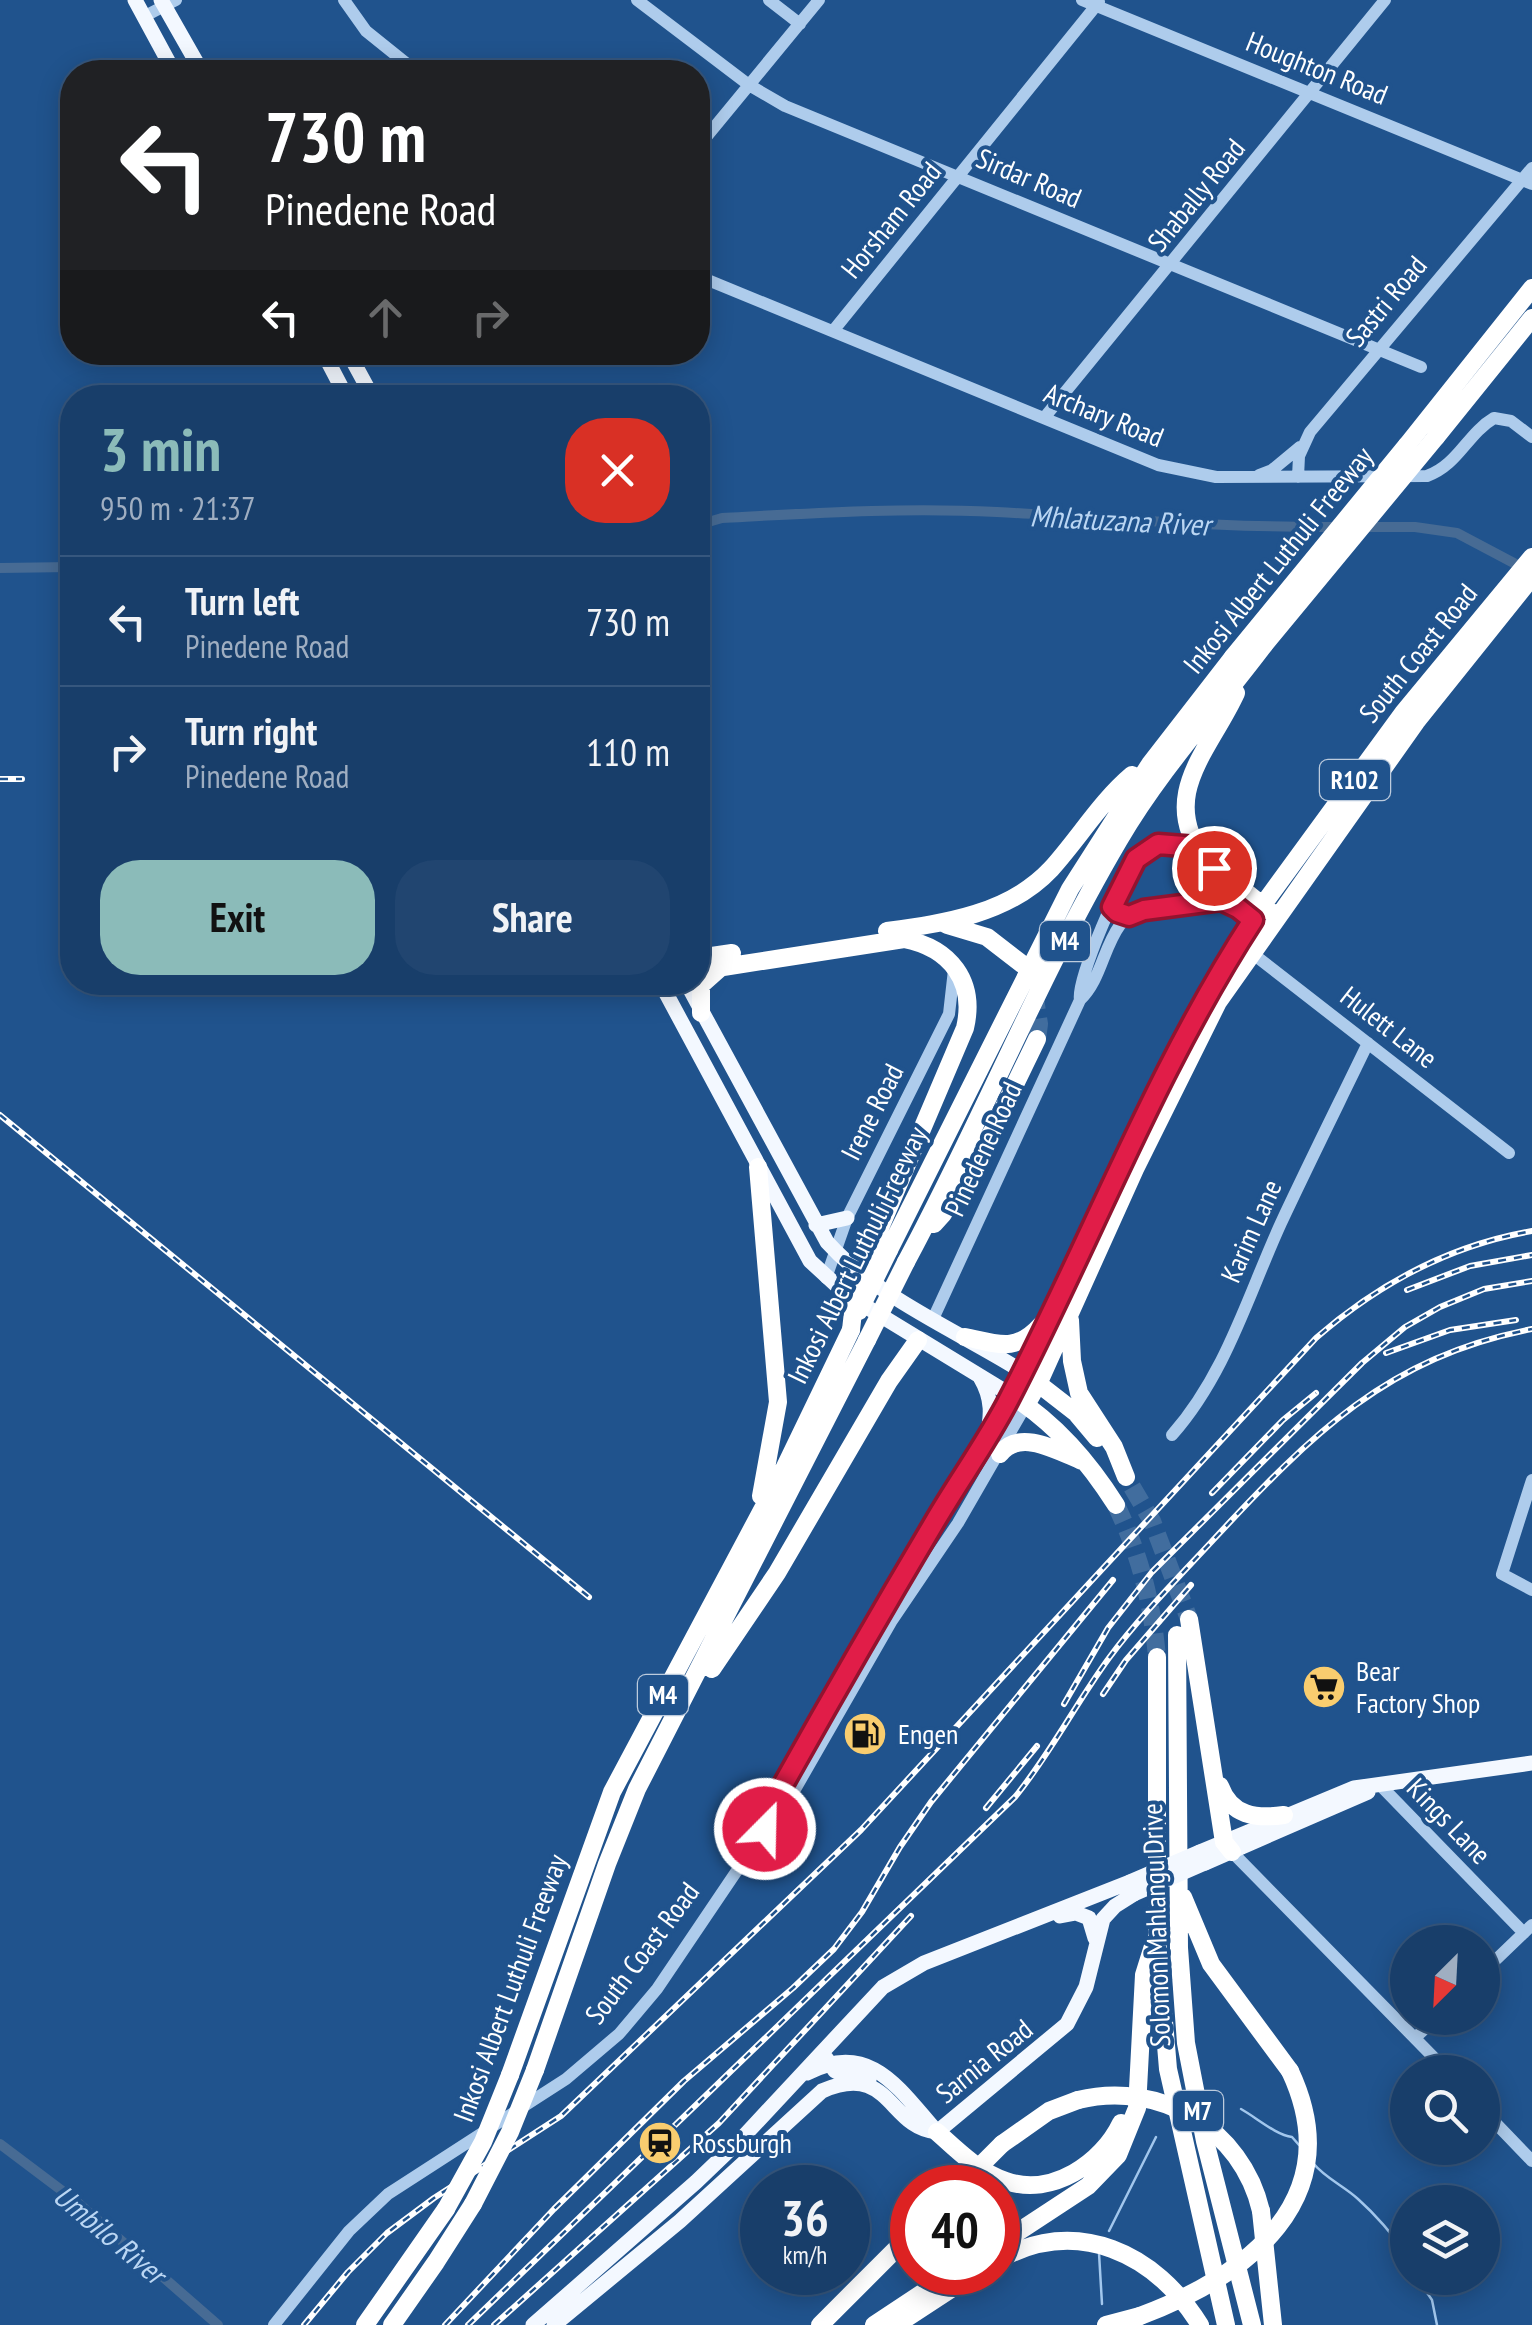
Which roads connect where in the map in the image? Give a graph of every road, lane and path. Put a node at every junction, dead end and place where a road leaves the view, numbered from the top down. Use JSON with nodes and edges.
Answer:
{"nodes":[{"id":1,"x":135,"y":0,"type":"edge"},
{"id":2,"x":344,"y":0,"type":"edge"},
{"id":3,"x":637,"y":0,"type":"edge"},
{"id":4,"x":768,"y":0,"type":"edge"},
{"id":5,"x":818,"y":0,"type":"edge"},
{"id":6,"x":1082,"y":0,"type":"edge"},
{"id":7,"x":1385,"y":0,"type":"edge"},
{"id":8,"x":167,"y":2,"type":"edge"},
{"id":9,"x":1098,"y":3,"type":"edge"},
{"id":10,"x":144,"y":16,"type":"junction"},
{"id":11,"x":800,"y":24,"type":"junction"},
{"id":12,"x":168,"y":60,"type":"edge"},
{"id":13,"x":196,"y":60,"type":"edge"},
{"id":14,"x":396,"y":60,"type":"edge"},
{"id":15,"x":749,"y":84,"type":"junction"},
{"id":16,"x":1310,"y":92,"type":"junction"},
{"id":17,"x":710,"y":132,"type":"edge"},
{"id":18,"x":1532,"y":168,"type":"edge"},
{"id":19,"x":959,"y":176,"type":"junction"},
{"id":20,"x":1527,"y":182,"type":"edge"},
{"id":21,"x":1172,"y":265,"type":"junction"},
{"id":22,"x":710,"y":281,"type":"edge"},
{"id":23,"x":1532,"y":288,"type":"edge"},
{"id":24,"x":1532,"y":318,"type":"edge"},
{"id":25,"x":833,"y":331,"type":"junction"},
{"id":26,"x":1378,"y":349,"type":"junction"},
{"id":27,"x":1422,"y":367,"type":"dead end"},
{"id":28,"x":1044,"y":418,"type":"junction"},
{"id":29,"x":1532,"y":436,"type":"edge"},
{"id":30,"x":1302,"y":446,"type":"junction"},
{"id":31,"x":1247,"y":477,"type":"junction"},
{"id":32,"x":1298,"y":477,"type":"junction"},
{"id":33,"x":1532,"y":557,"type":"edge"},
{"id":34,"x":1532,"y":578,"type":"edge"},
{"id":35,"x":1465,"y":646,"type":"junction"},
{"id":36,"x":1240,"y":662,"type":"junction"},
{"id":37,"x":1150,"y":764,"type":"junction"},
{"id":38,"x":1322,"y":840,"type":"junction"},
{"id":39,"x":1196,"y":847,"type":"junction"},
{"id":40,"x":1214,"y":868,"type":"junction"},
{"id":41,"x":1282,"y":880,"type":"junction"},
{"id":42,"x":1230,"y":881,"type":"junction"},
{"id":43,"x":1204,"y":900,"type":"junction"},
{"id":44,"x":1112,"y":907,"type":"junction"},
{"id":45,"x":1129,"y":916,"type":"junction"},
{"id":46,"x":1264,"y":918,"type":"junction"},
{"id":47,"x":941,"y":924,"type":"junction"},
{"id":48,"x":710,"y":945,"type":"edge"},
{"id":49,"x":1244,"y":947,"type":"junction"},
{"id":50,"x":747,"y":950,"type":"junction"},
{"id":51,"x":710,"y":956,"type":"edge"},
{"id":52,"x":728,"y":964,"type":"junction"},
{"id":53,"x":1022,"y":964,"type":"dead end"},
{"id":54,"x":710,"y":968,"type":"edge"},
{"id":55,"x":954,"y":968,"type":"junction"},
{"id":56,"x":710,"y":976,"type":"edge"},
{"id":57,"x":669,"y":995,"type":"edge"},
{"id":58,"x":692,"y":995,"type":"edge"},
{"id":59,"x":701,"y":995,"type":"edge"},
{"id":60,"x":1080,"y":1000,"type":"junction"},
{"id":61,"x":701,"y":1014,"type":"junction"},
{"id":62,"x":1037,"y":1039,"type":"tunnel mouth"},
{"id":63,"x":1368,"y":1042,"type":"junction"},
{"id":64,"x":1508,"y":1153,"type":"dead end"},
{"id":65,"x":758,"y":1167,"type":"junction"},
{"id":66,"x":847,"y":1218,"type":"junction"},
{"id":67,"x":816,"y":1224,"type":"junction"},
{"id":68,"x":919,"y":1238,"type":"junction"},
{"id":69,"x":882,"y":1246,"type":"junction"},
{"id":70,"x":834,"y":1249,"type":"junction"},
{"id":71,"x":826,"y":1278,"type":"junction"},
{"id":72,"x":1060,"y":1314,"type":"junction"},
{"id":73,"x":934,"y":1319,"type":"junction"},
{"id":74,"x":965,"y":1337,"type":"junction"},
{"id":75,"x":918,"y":1340,"type":"junction"},
{"id":76,"x":980,"y":1377,"type":"junction"},
{"id":77,"x":1031,"y":1378,"type":"junction"},
{"id":78,"x":1018,"y":1400,"type":"junction"},
{"id":79,"x":1172,"y":1434,"type":"dead end"},
{"id":80,"x":986,"y":1440,"type":"junction"},
{"id":81,"x":1000,"y":1454,"type":"junction"},
{"id":82,"x":1087,"y":1463,"type":"junction"},
{"id":83,"x":1532,"y":1480,"type":"edge"},
{"id":84,"x":1116,"y":1506,"type":"tunnel mouth"},
{"id":85,"x":752,"y":1531,"type":"junction"},
{"id":86,"x":908,"y":1567,"type":"junction"},
{"id":87,"x":922,"y":1576,"type":"junction"},
{"id":88,"x":1532,"y":1590,"type":"edge"},
{"id":89,"x":886,"y":1619,"type":"junction"},
{"id":90,"x":1189,"y":1619,"type":"tunnel mouth"},
{"id":91,"x":1177,"y":1635,"type":"tunnel mouth"},
{"id":92,"x":1157,"y":1657,"type":"tunnel mouth"},
{"id":93,"x":663,"y":1740,"type":"junction"},
{"id":94,"x":1213,"y":1762,"type":"junction"},
{"id":95,"x":1532,"y":1763,"type":"edge"},
{"id":96,"x":1381,"y":1786,"type":"junction"},
{"id":97,"x":1284,"y":1815,"type":"junction"},
{"id":98,"x":1228,"y":1847,"type":"junction"},
{"id":99,"x":1132,"y":1888,"type":"junction"},
{"id":100,"x":1180,"y":1892,"type":"junction"},
{"id":101,"x":1042,"y":1918,"type":"junction"},
{"id":102,"x":1528,"y":1929,"type":"edge"},
{"id":103,"x":1095,"y":1938,"type":"junction"},
{"id":104,"x":1157,"y":1938,"type":"junction"},
{"id":105,"x":1500,"y":1956,"type":"edge"},
{"id":106,"x":1418,"y":2035,"type":"edge"},
{"id":107,"x":1415,"y":2038,"type":"junction"},
{"id":108,"x":1432,"y":2055,"type":"edge"},
{"id":109,"x":826,"y":2057,"type":"junction"},
{"id":110,"x":1139,"y":2065,"type":"junction"},
{"id":111,"x":880,"y":2090,"type":"junction"},
{"id":112,"x":1500,"y":2128,"type":"edge"},
{"id":113,"x":937,"y":2132,"type":"junction"},
{"id":114,"x":1532,"y":2161,"type":"edge"},
{"id":115,"x":981,"y":2165,"type":"edge"},
{"id":116,"x":1020,"y":2231,"type":"edge"},
{"id":117,"x":1020,"y":2252,"type":"edge"},
{"id":118,"x":890,"y":2254,"type":"edge"},
{"id":119,"x":919,"y":2295,"type":"edge"},
{"id":120,"x":942,"y":2295,"type":"edge"},
{"id":121,"x":276,"y":2322,"type":"edge"},
{"id":122,"x":365,"y":2325,"type":"edge"},
{"id":123,"x":392,"y":2325,"type":"edge"},
{"id":124,"x":533,"y":2325,"type":"edge"},
{"id":125,"x":554,"y":2325,"type":"edge"},
{"id":126,"x":820,"y":2325,"type":"edge"},
{"id":127,"x":874,"y":2325,"type":"edge"},
{"id":128,"x":896,"y":2325,"type":"edge"},
{"id":129,"x":1106,"y":2325,"type":"edge"},
{"id":130,"x":1200,"y":2325,"type":"edge"},
{"id":131,"x":1226,"y":2325,"type":"edge"},
{"id":132,"x":1252,"y":2325,"type":"edge"},
{"id":133,"x":1273,"y":2325,"type":"edge"}],
"edges":[{"from":1,"to":10,"type":"main road"},
{"from":2,"to":14,"type":"street"},
{"from":3,"to":15,"type":"street","name":"Sirdar Road"},
{"from":4,"to":11,"type":"street"},
{"from":5,"to":11,"type":"street"},
{"from":6,"to":9,"type":"street","name":"Houghton Road"},
{"from":7,"to":16,"type":"street","name":"Shabally Road"},
{"from":8,"to":10,"type":"street"},
{"from":8,"to":13,"type":"main road"},
{"from":9,"to":16,"type":"street","name":"Houghton Road"},
{"from":9,"to":19,"type":"street","name":"Horsham Road"},
{"from":10,"to":12,"type":"main road"},
{"from":11,"to":15,"type":"street"},
{"from":15,"to":17,"type":"street"},
{"from":15,"to":19,"type":"street","name":"Sirdar Road"},
{"from":16,"to":20,"type":"street","name":"Houghton Road"},
{"from":16,"to":21,"type":"street","name":"Shabally Road"},
{"from":18,"to":20,"type":"street","name":"Sastri Road"},
{"from":19,"to":21,"type":"street","name":"Sirdar Road"},
{"from":19,"to":25,"type":"street","name":"Horsham Road"},
{"from":20,"to":26,"type":"street","name":"Sastri Road"},
{"from":21,"to":26,"type":"street","name":"Sirdar Road"},
{"from":21,"to":28,"type":"street","name":"Shabally Road"},
{"from":22,"to":25,"type":"street","name":"Archary Road"},
{"from":23,"to":36,"type":"highway","name":"Inkosi Albert Luthuli Freeway","number":"M4","bridge":true},
{"from":24,"to":36,"type":"highway","name":"Inkosi Albert Luthuli Freeway","number":"M4","bridge":true},
{"from":25,"to":28,"type":"street","name":"Archary Road"},
{"from":26,"to":27,"type":"street","name":"Sirdar Road"},
{"from":26,"to":30,"type":"street","name":"Sastri Road"},
{"from":28,"to":31,"type":"street","name":"Archary Road"},
{"from":29,"to":32,"type":"street","name":"Archary Road"},
{"from":30,"to":31,"type":"street"},
{"from":30,"to":32,"type":"street"},
{"from":31,"to":32,"type":"street","name":"Archary Road"},
{"from":33,"to":35,"type":"highway","name":"South Coast Road","number":"R102"},
{"from":34,"to":35,"type":"highway","name":"South Coast Road","number":"R102"},
{"from":35,"to":38,"type":"highway","name":"South Coast Road","number":"R102"},
{"from":36,"to":37,"type":"highway","name":"Inkosi Albert Luthuli Freeway","number":"M4"},
{"from":36,"to":39,"type":"highway"},
{"from":36,"to":68,"type":"highway","name":"Inkosi Albert Luthuli Freeway","number":"M4"},
{"from":37,"to":47,"type":"highway"},
{"from":37,"to":69,"type":"highway","name":"Inkosi Albert Luthuli Freeway","number":"M4"},
{"from":38,"to":41,"type":"highway","name":"South Coast Road","number":"R102"},
{"from":38,"to":46,"type":"highway","name":"South Coast Road","number":"R102"},
{"from":39,"to":40,"type":"highway"},
{"from":39,"to":44,"type":"street","name":"Pinedene Road"},
{"from":40,"to":42,"type":"highway"},
{"from":40,"to":43,"type":"highway"},
{"from":41,"to":42,"type":"highway"},
{"from":41,"to":46,"type":"highway","name":"South Coast Road","number":"R102"},
{"from":42,"to":46,"type":"highway"},
{"from":43,"to":45,"type":"street"},
{"from":43,"to":46,"type":"street"},
{"from":44,"to":45,"type":"street"},
{"from":44,"to":60,"type":"street","name":"Pinedene Road"},
{"from":45,"to":60,"type":"street","name":"Pinedene Road"},
{"from":46,"to":49,"type":"highway","name":"South Coast Road","number":"R102"},
{"from":47,"to":50,"type":"highway"},
{"from":47,"to":53,"type":"highway"},
{"from":48,"to":50,"type":"highway"},
{"from":49,"to":63,"type":"street","name":"Hulett Lane"},
{"from":49,"to":72,"type":"highway","name":"South Coast Road","number":"R102"},
{"from":50,"to":51,"type":"highway"},
{"from":52,"to":54,"type":"highway"},
{"from":52,"to":55,"type":"highway"},
{"from":52,"to":56,"type":"highway"},
{"from":55,"to":66,"type":"street","name":"Irene Road"},
{"from":55,"to":69,"type":"highway"},
{"from":57,"to":65,"type":"main road"},
{"from":58,"to":61,"type":"main road"},
{"from":59,"to":61,"type":"highway"},
{"from":60,"to":73,"type":"street","name":"Pinedene Road"},
{"from":61,"to":67,"type":"main road"},
{"from":62,"to":68,"type":"highway"},
{"from":63,"to":64,"type":"street","name":"Hulett Lane"},
{"from":63,"to":79,"type":"street","name":"Karim Lane"},
{"from":65,"to":71,"type":"main road"},
{"from":65,"to":85,"type":"highway"},
{"from":66,"to":67,"type":"main road"},
{"from":66,"to":70,"type":"street","name":"Irene Road"},
{"from":67,"to":70,"type":"main road"},
{"from":68,"to":93,"type":"highway","name":"Inkosi Albert Luthuli Freeway","number":"M4","bridge":true},
{"from":69,"to":85,"type":"highway","name":"Inkosi Albert Luthuli Freeway","number":"M4","bridge":true},
{"from":70,"to":71,"type":"street","name":"Irene Road"},
{"from":70,"to":73,"type":"main road"},
{"from":71,"to":75,"type":"main road"},
{"from":72,"to":74,"type":"highway"},
{"from":72,"to":77,"type":"highway","name":"South Coast Road","number":"R102"},
{"from":72,"to":77,"type":"highway"},
{"from":73,"to":74,"type":"main road"},
{"from":74,"to":77,"type":"main road"},
{"from":75,"to":76,"type":"main road"},
{"from":75,"to":93,"type":"highway"},
{"from":76,"to":78,"type":"main road"},
{"from":76,"to":80,"type":"main road"},
{"from":77,"to":78,"type":"highway","name":"South Coast Road","number":"R102"},
{"from":78,"to":80,"type":"street","name":"South Coast Road"},
{"from":78,"to":81,"type":"street","name":"South Coast Road"},
{"from":78,"to":82,"type":"highway"},
{"from":80,"to":86,"type":"street","name":"South Coast Road"},
{"from":81,"to":82,"type":"highway"},
{"from":81,"to":87,"type":"street","name":"South Coast Road"},
{"from":82,"to":84,"type":"highway"},
{"from":83,"to":88,"type":"street"},
{"from":85,"to":122,"type":"highway","name":"Inkosi Albert Luthuli Freeway","number":"M4","bridge":true},
{"from":86,"to":87,"type":"street"},
{"from":86,"to":89,"type":"street","name":"South Coast Road"},
{"from":87,"to":89,"type":"street","name":"South Coast Road"},
{"from":89,"to":121,"type":"street","name":"South Coast Road"},
{"from":90,"to":94,"type":"highway"},
{"from":91,"to":100,"type":"highway","name":"Solomon Mahlangu Drive","number":"M7"},
{"from":92,"to":104,"type":"highway","name":"Solomon Mahlangu Drive","number":"M7"},
{"from":93,"to":123,"type":"highway","name":"Inkosi Albert Luthuli Freeway","number":"M4","bridge":true},
{"from":94,"to":97,"type":"highway"},
{"from":94,"to":98,"type":"highway"},
{"from":95,"to":96,"type":"main road","name":"Sarnia Road"},
{"from":96,"to":97,"type":"main road","name":"Sarnia Road"},
{"from":96,"to":98,"type":"main road","name":"Sarnia Road"},
{"from":96,"to":102,"type":"street","name":"Kings Lane"},
{"from":97,"to":98,"type":"main road","name":"Sarnia Road"},
{"from":98,"to":99,"type":"main road","name":"Sarnia Road","bridge":true},
{"from":98,"to":107,"type":"street"},
{"from":99,"to":101,"type":"main road","name":"Sarnia Road"},
{"from":99,"to":103,"type":"main road","name":"Sarnia Road"},
{"from":100,"to":129,"type":"highway","bridge":true},
{"from":100,"to":132,"type":"highway","name":"Solomon Mahlangu Drive","number":"M7"},
{"from":101,"to":103,"type":"main road"},
{"from":101,"to":109,"type":"main road","name":"Sarnia Road"},
{"from":102,"to":105,"type":"street"},
{"from":103,"to":113,"type":"main road","name":"Sarnia Road"},
{"from":104,"to":110,"type":"highway"},
{"from":104,"to":131,"type":"highway","name":"Solomon Mahlangu Drive","number":"M7"},
{"from":106,"to":107,"type":"street"},
{"from":107,"to":108,"type":"street"},
{"from":109,"to":111,"type":"main road"},
{"from":109,"to":113,"type":"main road"},
{"from":109,"to":124,"type":"main road"},
{"from":110,"to":113,"type":"highway"},
{"from":110,"to":116,"type":"highway"},
{"from":111,"to":113,"type":"main road","name":"Sarnia Road"},
{"from":111,"to":125,"type":"main road"},
{"from":112,"to":114,"type":"street"},
{"from":115,"to":133,"type":"highway","bridge":true},
{"from":117,"to":130,"type":"highway"},
{"from":118,"to":126,"type":"highway"},
{"from":119,"to":127,"type":"highway"},
{"from":120,"to":128,"type":"highway"}]}
